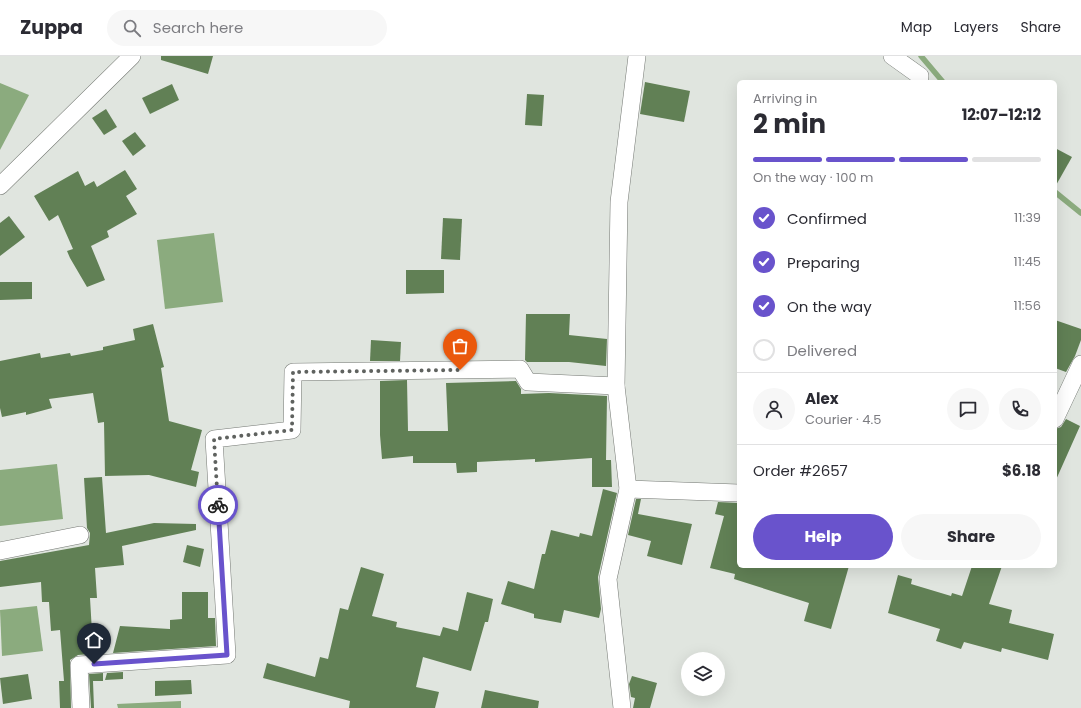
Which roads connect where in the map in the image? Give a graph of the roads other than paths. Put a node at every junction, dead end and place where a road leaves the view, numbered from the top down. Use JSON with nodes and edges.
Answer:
{"nodes":[{"id":1,"x":132,"y":56,"type":"edge"},
{"id":2,"x":637,"y":56,"type":"edge"},
{"id":3,"x":892,"y":56,"type":"edge"},
{"id":4,"x":920,"y":80,"type":"edge"},
{"id":5,"x":0,"y":186,"type":"edge"},
{"id":6,"x":1081,"y":364,"type":"edge"},
{"id":7,"x":616,"y":386,"type":"junction"},
{"id":8,"x":1057,"y":415,"type":"edge"},
{"id":9,"x":628,"y":489,"type":"junction"},
{"id":10,"x":737,"y":492,"type":"edge"},
{"id":11,"x":80,"y":535,"type":"dead end"},
{"id":12,"x":0,"y":551,"type":"edge"},
{"id":13,"x":80,"y":708,"type":"edge"},
{"id":14,"x":622,"y":708,"type":"edge"}],
"edges":[{"from":1,"to":5,"type":"street"},
{"from":2,"to":7,"type":"street"},
{"from":3,"to":4,"type":"street"},
{"from":6,"to":8,"type":"street"},
{"from":7,"to":9,"type":"street"},
{"from":7,"to":13,"type":"street"},
{"from":9,"to":10,"type":"street"},
{"from":9,"to":14,"type":"street"},
{"from":11,"to":12,"type":"street"}]}
